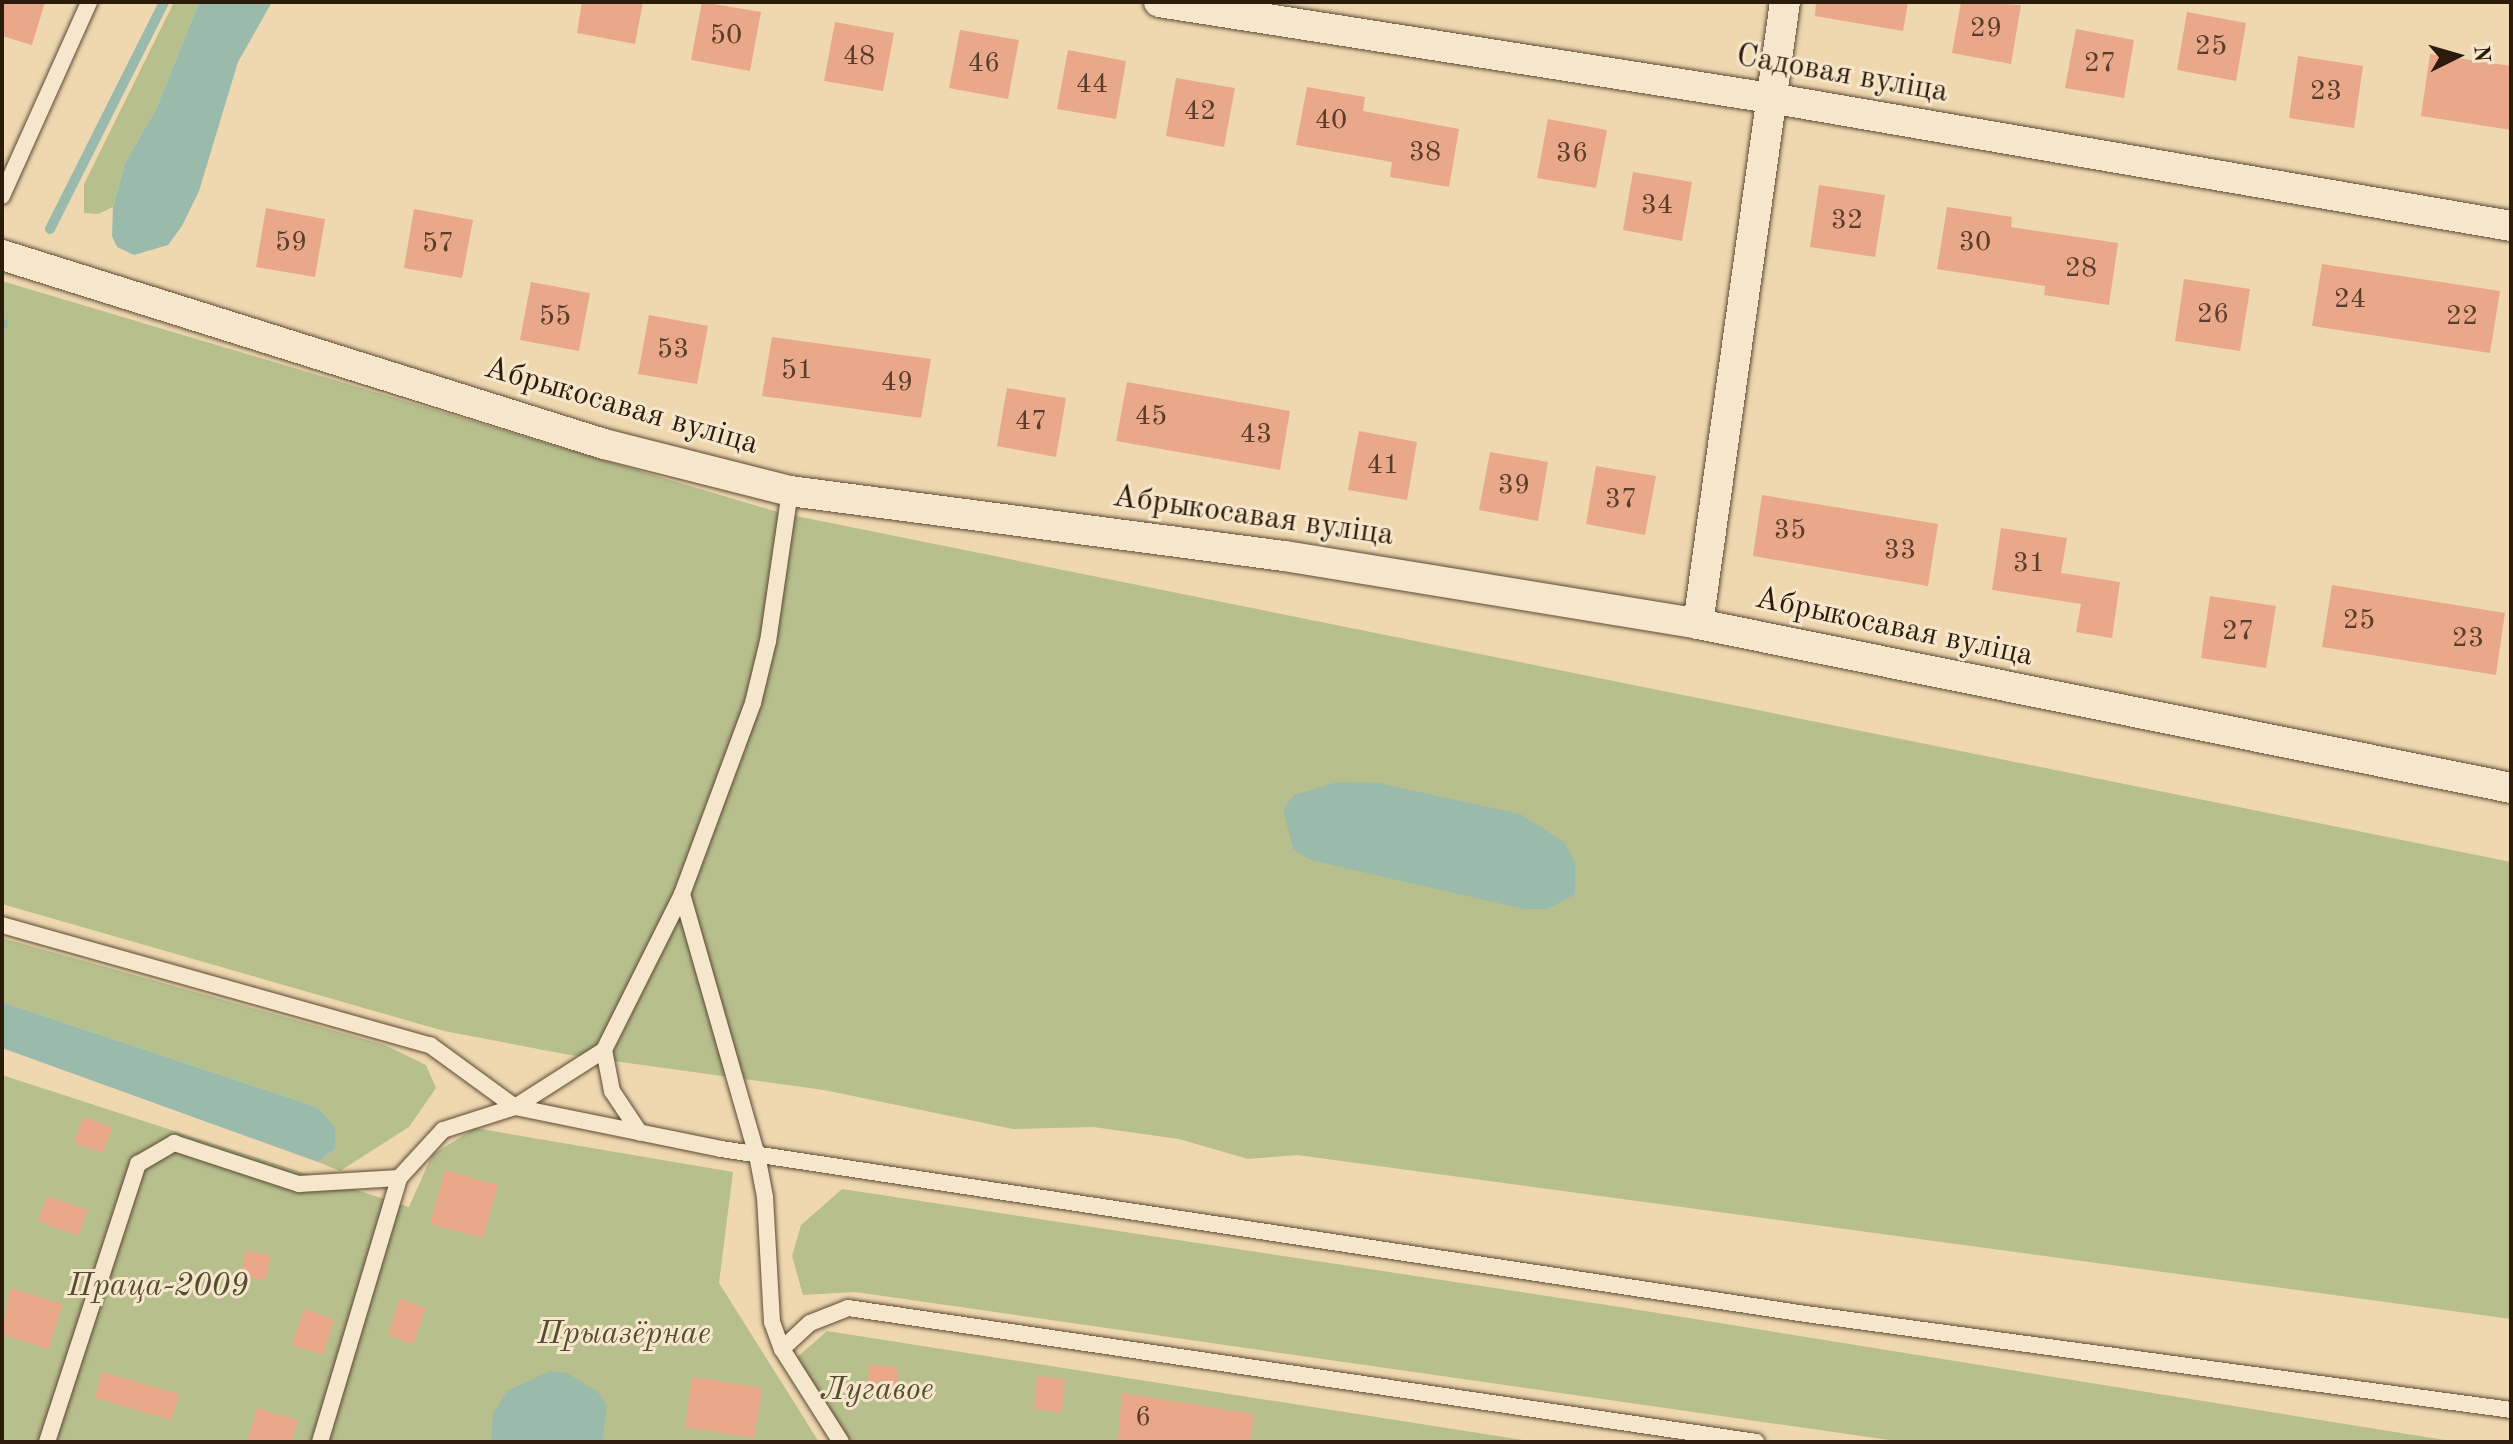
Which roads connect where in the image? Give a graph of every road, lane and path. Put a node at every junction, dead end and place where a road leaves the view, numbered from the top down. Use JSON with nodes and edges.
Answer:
{"nodes":[{"id":1,"x":89,"y":2,"type":"edge"},
{"id":2,"x":1159,"y":2,"type":"edge"},
{"id":3,"x":1785,"y":2,"type":"edge"},
{"id":4,"x":1770,"y":98,"type":"junction"},
{"id":5,"x":2,"y":196,"type":"edge"},
{"id":6,"x":2511,"y":226,"type":"edge"},
{"id":7,"x":2,"y":255,"type":"edge"},
{"id":8,"x":790,"y":491,"type":"junction"},
{"id":9,"x":1698,"y":624,"type":"junction"},
{"id":10,"x":2511,"y":788,"type":"edge"},
{"id":11,"x":682,"y":894,"type":"junction"},
{"id":12,"x":2,"y":925,"type":"edge"},
{"id":13,"x":604,"y":1050,"type":"junction"},
{"id":14,"x":515,"y":1107,"type":"junction"},
{"id":15,"x":640,"y":1133,"type":"junction"},
{"id":16,"x":757,"y":1155,"type":"junction"},
{"id":17,"x":399,"y":1178,"type":"junction"},
{"id":18,"x":782,"y":1349,"type":"junction"},
{"id":19,"x":2511,"y":1410,"type":"edge"},
{"id":20,"x":47,"y":1442,"type":"edge"},
{"id":21,"x":320,"y":1442,"type":"edge"},
{"id":22,"x":841,"y":1442,"type":"edge"},
{"id":23,"x":1756,"y":1442,"type":"edge"}],
"edges":[{"from":1,"to":5,"type":"lane"},
{"from":2,"to":4,"type":"street","name":"Садовая вуліца"},
{"from":3,"to":4,"type":"street"},
{"from":4,"to":6,"type":"street","name":"Садовая вуліца"},
{"from":4,"to":9,"type":"street"},
{"from":7,"to":8,"type":"street","name":"Абрыкосавая вуліца"},
{"from":8,"to":9,"type":"street","name":"Абрыкосавая вуліца"},
{"from":8,"to":11,"type":"lane"},
{"from":9,"to":10,"type":"street","name":"Абрыкосавая вуліца"},
{"from":11,"to":13,"type":"lane"},
{"from":11,"to":16,"type":"lane"},
{"from":12,"to":14,"type":"lane"},
{"from":13,"to":14,"type":"lane"},
{"from":13,"to":15,"type":"lane"},
{"from":14,"to":15,"type":"lane"},
{"from":14,"to":17,"type":"lane"},
{"from":15,"to":16,"type":"lane"},
{"from":16,"to":18,"type":"lane"},
{"from":16,"to":19,"type":"lane"},
{"from":17,"to":20,"type":"lane"},
{"from":17,"to":21,"type":"lane"},
{"from":18,"to":22,"type":"lane"},
{"from":18,"to":23,"type":"lane"}]}
